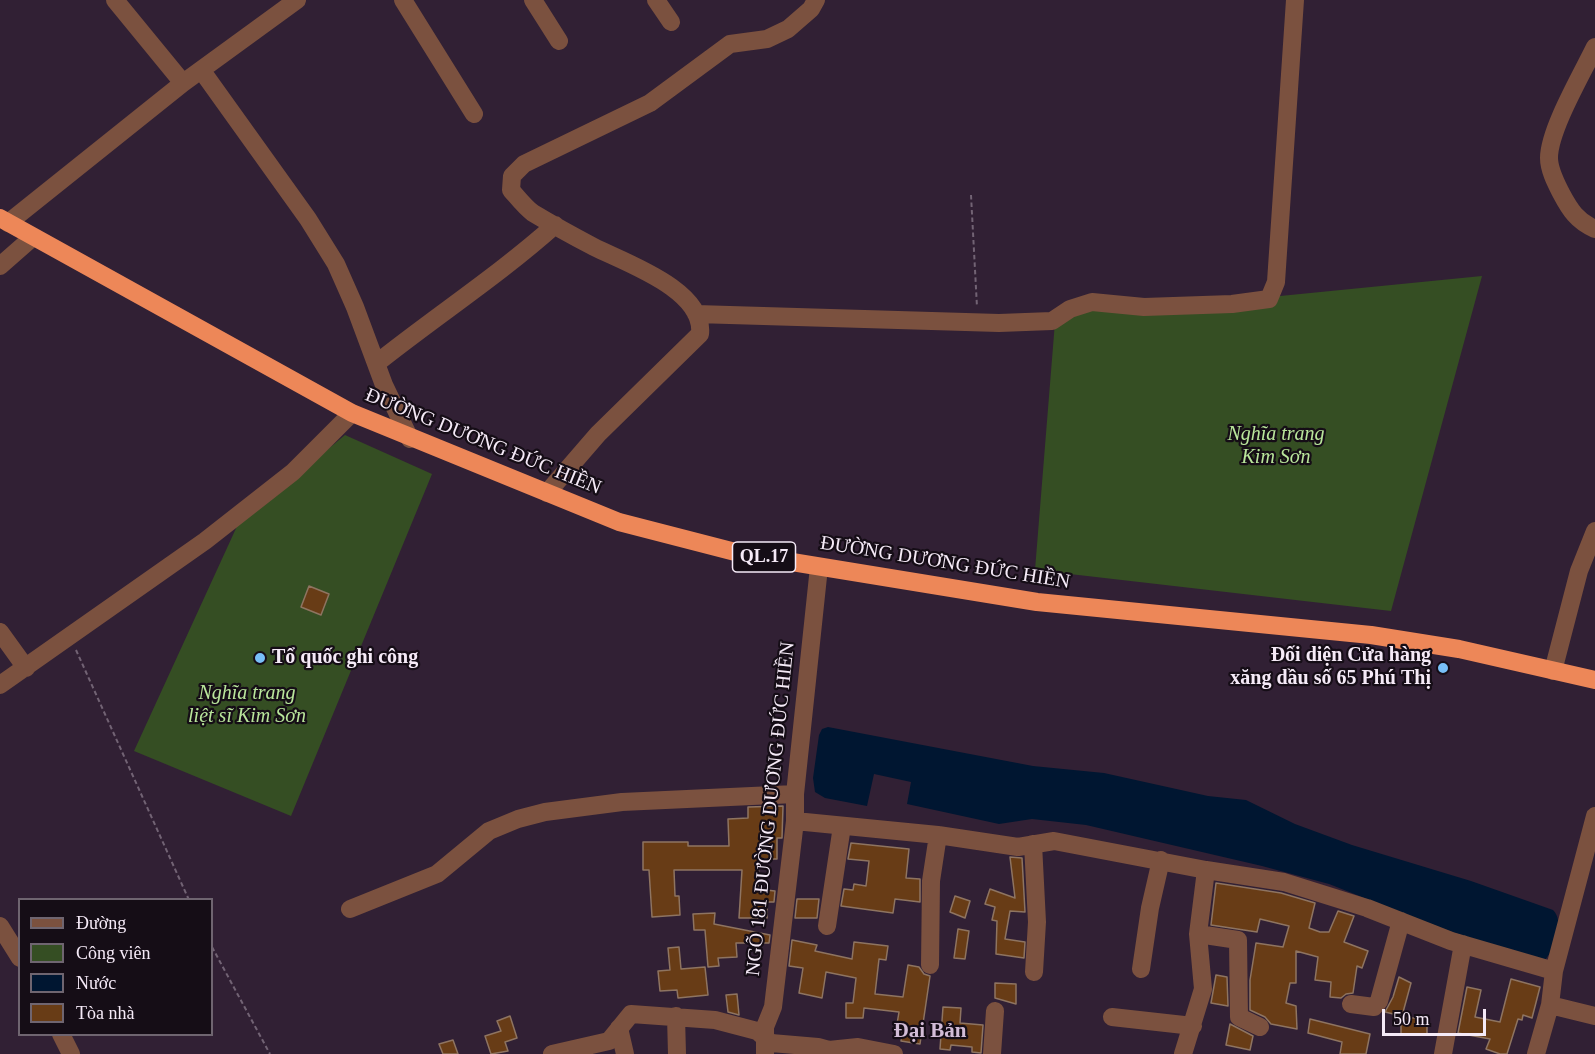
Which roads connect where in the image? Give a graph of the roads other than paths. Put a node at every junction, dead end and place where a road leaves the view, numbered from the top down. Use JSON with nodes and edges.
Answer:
{"nodes":[{"id":1,"x":115,"y":0,"type":"edge"},
{"id":2,"x":297,"y":0,"type":"edge"},
{"id":3,"x":403,"y":0,"type":"edge"},
{"id":4,"x":533,"y":0,"type":"edge"},
{"id":5,"x":656,"y":0,"type":"edge"},
{"id":6,"x":816,"y":0,"type":"edge"},
{"id":7,"x":1295,"y":0,"type":"edge"},
{"id":8,"x":671,"y":22,"type":"dead end"},
{"id":9,"x":559,"y":41,"type":"dead end"},
{"id":10,"x":1595,"y":47,"type":"edge"},
{"id":11,"x":202,"y":70,"type":"junction"},
{"id":12,"x":183,"y":83,"type":"junction"},
{"id":13,"x":474,"y":114,"type":"dead end"},
{"id":14,"x":4,"y":221,"type":"edge"},
{"id":15,"x":555,"y":225,"type":"junction"},
{"id":16,"x":1595,"y":229,"type":"edge"},
{"id":17,"x":33,"y":237,"type":"junction"},
{"id":18,"x":0,"y":266,"type":"edge"},
{"id":19,"x":696,"y":314,"type":"junction"},
{"id":20,"x":377,"y":363,"type":"junction"},
{"id":21,"x":352,"y":413,"type":"junction"},
{"id":22,"x":410,"y":439,"type":"junction"},
{"id":23,"x":547,"y":493,"type":"junction"},
{"id":24,"x":1595,"y":531,"type":"edge"},
{"id":25,"x":819,"y":567,"type":"junction"},
{"id":26,"x":0,"y":632,"type":"edge"},
{"id":27,"x":26,"y":668,"type":"junction"},
{"id":28,"x":1553,"y":671,"type":"junction"},
{"id":29,"x":1595,"y":680,"type":"edge"},
{"id":30,"x":0,"y":686,"type":"edge"},
{"id":31,"x":795,"y":794,"type":"junction"},
{"id":32,"x":1595,"y":816,"type":"edge"},
{"id":33,"x":795,"y":821,"type":"junction"},
{"id":34,"x":842,"y":826,"type":"junction"},
{"id":35,"x":938,"y":835,"type":"junction"},
{"id":36,"x":1033,"y":844,"type":"junction"},
{"id":37,"x":1161,"y":860,"type":"junction"},
{"id":38,"x":1206,"y":870,"type":"junction"},
{"id":39,"x":350,"y":909,"type":"dead end"},
{"id":40,"x":1401,"y":921,"type":"junction"},
{"id":41,"x":0,"y":926,"type":"edge"},
{"id":42,"x":827,"y":926,"type":"dead end"},
{"id":43,"x":1198,"y":934,"type":"junction"},
{"id":44,"x":1463,"y":944,"type":"junction"},
{"id":45,"x":18,"y":955,"type":"edge"},
{"id":46,"x":930,"y":965,"type":"dead end"},
{"id":47,"x":1141,"y":969,"type":"dead end"},
{"id":48,"x":1554,"y":971,"type":"junction"},
{"id":49,"x":1034,"y":972,"type":"dead end"},
{"id":50,"x":1351,"y":1004,"type":"dead end"},
{"id":51,"x":1550,"y":1005,"type":"junction"},
{"id":52,"x":995,"y":1011,"type":"dead end"},
{"id":53,"x":676,"y":1016,"type":"junction"},
{"id":54,"x":1595,"y":1016,"type":"edge"},
{"id":55,"x":1112,"y":1017,"type":"dead end"},
{"id":56,"x":1193,"y":1026,"type":"junction"},
{"id":57,"x":1260,"y":1027,"type":"dead end"},
{"id":58,"x":619,"y":1028,"type":"junction"},
{"id":59,"x":62,"y":1036,"type":"edge"},
{"id":60,"x":767,"y":1045,"type":"edge"},
{"id":61,"x":830,"y":1052,"type":"edge"},
{"id":62,"x":71,"y":1054,"type":"edge"},
{"id":63,"x":552,"y":1054,"type":"edge"},
{"id":64,"x":625,"y":1054,"type":"edge"},
{"id":65,"x":677,"y":1054,"type":"edge"},
{"id":66,"x":894,"y":1054,"type":"edge"},
{"id":67,"x":992,"y":1054,"type":"edge"},
{"id":68,"x":1183,"y":1054,"type":"edge"},
{"id":69,"x":1443,"y":1054,"type":"edge"},
{"id":70,"x":1536,"y":1054,"type":"edge"}],
"edges":[{"from":1,"to":12,"type":"street"},
{"from":2,"to":11,"type":"street"},
{"from":3,"to":13,"type":"street"},
{"from":4,"to":9,"type":"street"},
{"from":5,"to":8,"type":"street"},
{"from":6,"to":15,"type":"street"},
{"from":7,"to":19,"type":"street"},
{"from":10,"to":16,"type":"street"},
{"from":11,"to":12,"type":"street"},
{"from":11,"to":20,"type":"street"},
{"from":12,"to":14,"type":"street"},
{"from":14,"to":17,"type":"highway","name":"ĐƯỜNG DƯƠNG ĐỨC HIỀN","number":"QL.17"},
{"from":15,"to":19,"type":"street"},
{"from":15,"to":20,"type":"street"},
{"from":17,"to":18,"type":"street"},
{"from":17,"to":21,"type":"highway","name":"ĐƯỜNG DƯƠNG ĐỨC HIỀN","number":"QL.17"},
{"from":19,"to":23,"type":"street"},
{"from":20,"to":22,"type":"street"},
{"from":21,"to":22,"type":"highway","name":"ĐƯỜNG DƯƠNG ĐỨC HIỀN","number":"QL.17"},
{"from":21,"to":27,"type":"street"},
{"from":22,"to":23,"type":"highway","name":"ĐƯỜNG DƯƠNG ĐỨC HIỀN","number":"QL.17"},
{"from":23,"to":25,"type":"highway","name":"ĐƯỜNG DƯƠNG ĐỨC HIỀN","number":"QL.17"},
{"from":24,"to":28,"type":"street"},
{"from":25,"to":28,"type":"highway","name":"ĐƯỜNG DƯƠNG ĐỨC HIỀN","number":"QL.17"},
{"from":25,"to":31,"type":"street","name":"NGÕ 181 ĐƯỜNG DƯƠNG ĐỨC HIỀN"},
{"from":26,"to":27,"type":"street"},
{"from":27,"to":30,"type":"street"},
{"from":28,"to":29,"type":"highway","name":"ĐƯỜNG DƯƠNG ĐỨC HIỀN","number":"QL.17"},
{"from":31,"to":33,"type":"street","name":"NGÕ 181 ĐƯỜNG DƯƠNG ĐỨC HIỀN"},
{"from":31,"to":39,"type":"street"},
{"from":32,"to":48,"type":"street"},
{"from":33,"to":34,"type":"street"},
{"from":33,"to":60,"type":"street","name":"NGÕ 181 ĐƯỜNG DƯƠNG ĐỨC HIỀN"},
{"from":34,"to":35,"type":"street"},
{"from":34,"to":42,"type":"street"},
{"from":35,"to":36,"type":"street"},
{"from":35,"to":46,"type":"street"},
{"from":36,"to":37,"type":"street"},
{"from":36,"to":49,"type":"street"},
{"from":37,"to":38,"type":"street"},
{"from":37,"to":47,"type":"street"},
{"from":38,"to":40,"type":"street"},
{"from":38,"to":43,"type":"street"},
{"from":40,"to":44,"type":"street"},
{"from":40,"to":50,"type":"street"},
{"from":41,"to":45,"type":"street"},
{"from":43,"to":56,"type":"street"},
{"from":43,"to":57,"type":"street"},
{"from":44,"to":48,"type":"street"},
{"from":44,"to":69,"type":"street"},
{"from":48,"to":51,"type":"street"},
{"from":51,"to":54,"type":"street"},
{"from":51,"to":70,"type":"street"},
{"from":52,"to":67,"type":"street"},
{"from":53,"to":58,"type":"street"},
{"from":53,"to":60,"type":"street"},
{"from":53,"to":65,"type":"street"},
{"from":55,"to":56,"type":"street"},
{"from":56,"to":68,"type":"street"},
{"from":58,"to":63,"type":"street"},
{"from":58,"to":64,"type":"street"},
{"from":59,"to":62,"type":"street"},
{"from":60,"to":61,"type":"street"},
{"from":61,"to":66,"type":"street"}]}
